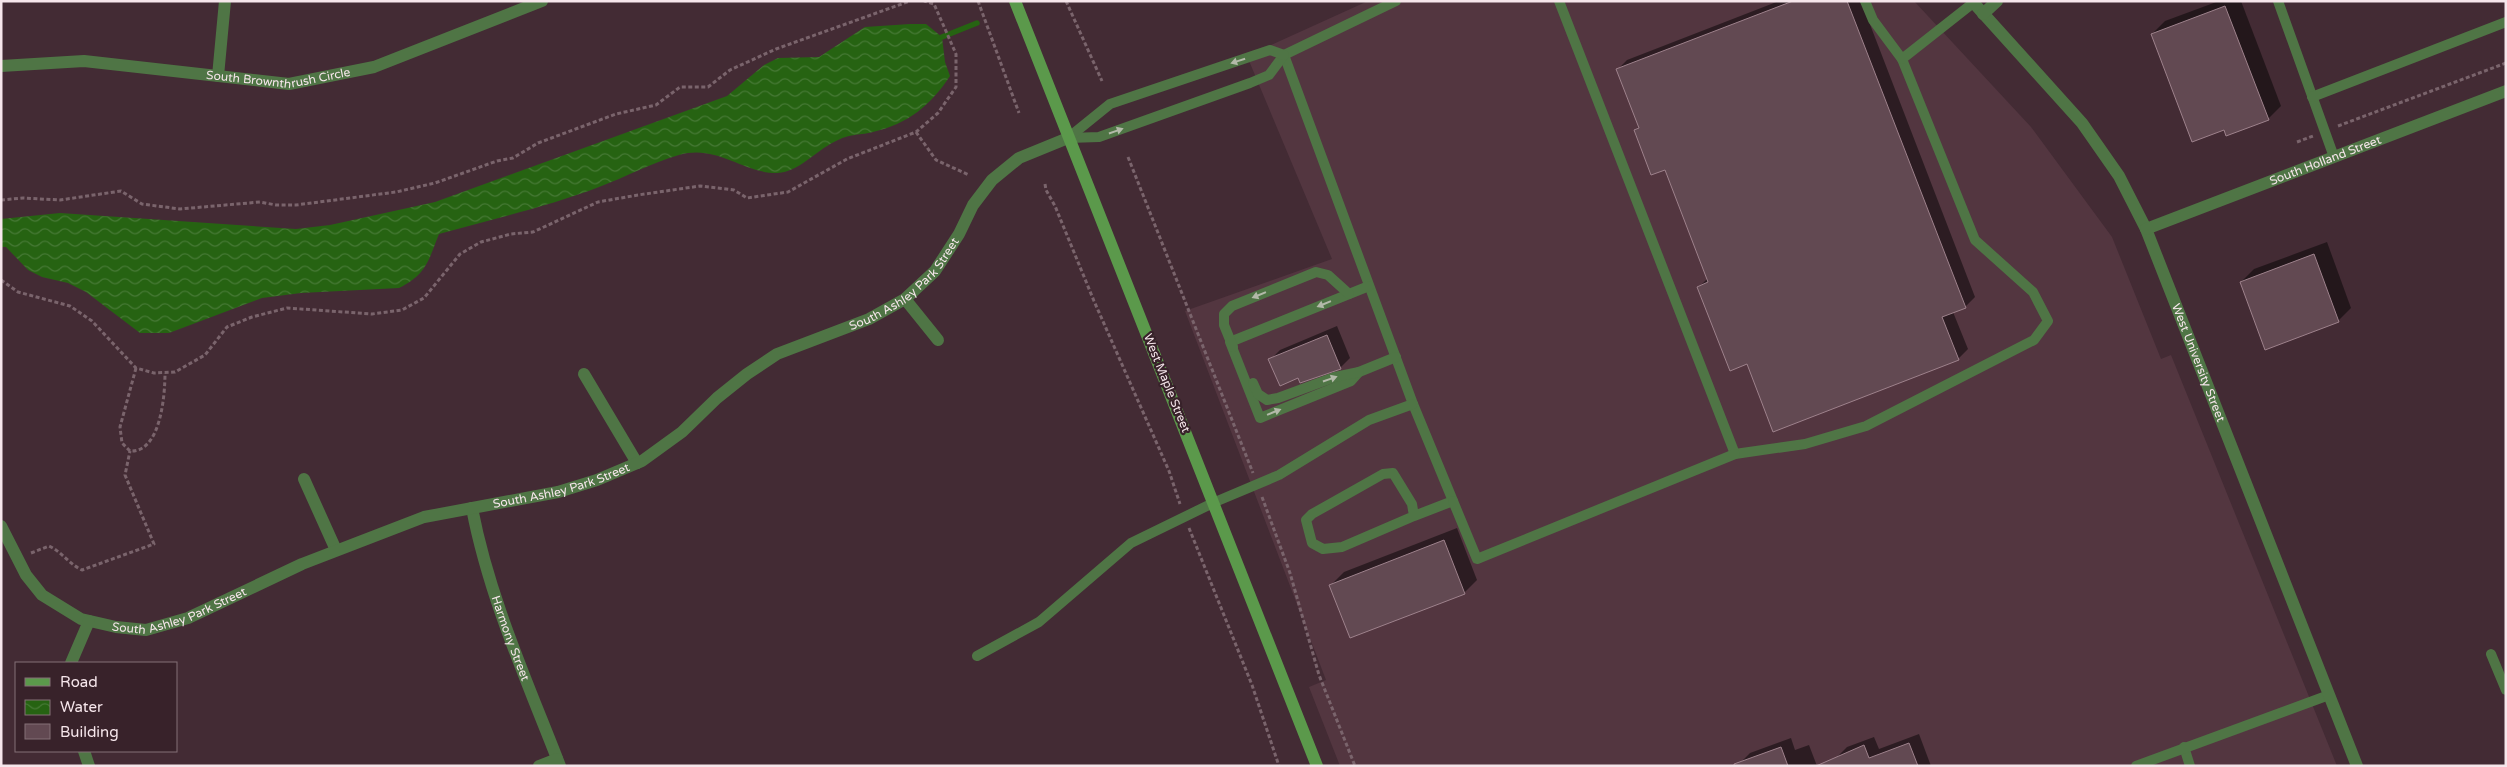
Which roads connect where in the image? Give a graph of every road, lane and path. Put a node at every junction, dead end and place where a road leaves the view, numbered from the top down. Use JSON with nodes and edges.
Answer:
{"nodes":[{"id":1,"x":225,"y":1,"type":"edge"},
{"id":2,"x":542,"y":1,"type":"edge"},
{"id":3,"x":910,"y":1,"type":"edge"},
{"id":4,"x":924,"y":1,"type":"edge"},
{"id":5,"x":978,"y":1,"type":"edge"},
{"id":6,"x":1015,"y":1,"type":"edge"},
{"id":7,"x":1066,"y":1,"type":"edge"},
{"id":8,"x":1396,"y":1,"type":"edge"},
{"id":9,"x":1559,"y":1,"type":"edge"},
{"id":10,"x":1866,"y":1,"type":"edge"},
{"id":11,"x":1997,"y":1,"type":"edge"},
{"id":12,"x":2278,"y":1,"type":"edge"},
{"id":13,"x":903,"y":2,"type":"edge"},
{"id":14,"x":1972,"y":2,"type":"edge"},
{"id":15,"x":522,"y":5,"type":"edge"},
{"id":16,"x":1983,"y":14,"type":"junction"},
{"id":17,"x":2506,"y":22,"type":"edge"},
{"id":18,"x":1284,"y":55,"type":"junction"},
{"id":19,"x":1902,"y":59,"type":"junction"},
{"id":20,"x":2506,"y":63,"type":"edge"},
{"id":21,"x":1,"y":66,"type":"edge"},
{"id":22,"x":218,"y":76,"type":"junction"},
{"id":23,"x":1102,"y":81,"type":"dead end"},
{"id":24,"x":2506,"y":91,"type":"edge"},
{"id":25,"x":2312,"y":97,"type":"junction"},
{"id":26,"x":1019,"y":113,"type":"dead end"},
{"id":27,"x":916,"y":132,"type":"junction"},
{"id":28,"x":2325,"y":132,"type":"junction"},
{"id":29,"x":1068,"y":138,"type":"junction"},
{"id":30,"x":2297,"y":142,"type":"dead end"},
{"id":31,"x":1128,"y":156,"type":"dead end"},
{"id":32,"x":2334,"y":157,"type":"junction"},
{"id":33,"x":969,"y":175,"type":"dead end"},
{"id":34,"x":1045,"y":184,"type":"dead end"},
{"id":35,"x":1,"y":200,"type":"edge"},
{"id":36,"x":2146,"y":229,"type":"junction"},
{"id":37,"x":1,"y":280,"type":"edge"},
{"id":38,"x":1369,"y":286,"type":"junction"},
{"id":39,"x":1349,"y":294,"type":"junction"},
{"id":40,"x":905,"y":299,"type":"junction"},
{"id":41,"x":938,"y":340,"type":"dead end"},
{"id":42,"x":1230,"y":342,"type":"junction"},
{"id":43,"x":1396,"y":357,"type":"junction"},
{"id":44,"x":136,"y":368,"type":"junction"},
{"id":45,"x":1359,"y":372,"type":"junction"},
{"id":46,"x":165,"y":373,"type":"junction"},
{"id":47,"x":584,"y":374,"type":"dead end"},
{"id":48,"x":1413,"y":404,"type":"junction"},
{"id":49,"x":130,"y":451,"type":"junction"},
{"id":50,"x":1736,"y":454,"type":"junction"},
{"id":51,"x":637,"y":463,"type":"junction"},
{"id":52,"x":304,"y":480,"type":"dead end"},
{"id":53,"x":1257,"y":484,"type":"junction"},
{"id":54,"x":1453,"y":501,"type":"junction"},
{"id":55,"x":1215,"y":502,"type":"junction"},
{"id":56,"x":472,"y":508,"type":"junction"},
{"id":57,"x":1185,"y":516,"type":"junction"},
{"id":58,"x":1414,"y":516,"type":"junction"},
{"id":59,"x":1,"y":526,"type":"edge"},
{"id":60,"x":336,"y":550,"type":"junction"},
{"id":61,"x":29,"y":554,"type":"dead end"},
{"id":62,"x":89,"y":621,"type":"junction"},
{"id":63,"x":2491,"y":654,"type":"dead end"},
{"id":64,"x":977,"y":656,"type":"dead end"},
{"id":65,"x":71,"y":662,"type":"edge"},
{"id":66,"x":2506,"y":690,"type":"edge"},
{"id":67,"x":2329,"y":695,"type":"junction"},
{"id":68,"x":2184,"y":747,"type":"junction"},
{"id":69,"x":84,"y":752,"type":"edge"},
{"id":70,"x":559,"y":762,"type":"edge"},
{"id":71,"x":89,"y":766,"type":"edge"},
{"id":72,"x":539,"y":766,"type":"edge"},
{"id":73,"x":1280,"y":766,"type":"edge"},
{"id":74,"x":1317,"y":766,"type":"edge"},
{"id":75,"x":1355,"y":766,"type":"edge"},
{"id":76,"x":2136,"y":766,"type":"edge"},
{"id":77,"x":2190,"y":766,"type":"edge"},
{"id":78,"x":2356,"y":766,"type":"edge"}],
"edges":[{"from":1,"to":22,"type":"street"},
{"from":2,"to":15,"type":"street","name":"South Brownthrush Circle"},
{"from":3,"to":13,"type":"path"},
{"from":4,"to":27,"type":"path"},
{"from":5,"to":26,"type":"path"},
{"from":6,"to":29,"type":"main road","name":"West Maple Street"},
{"from":7,"to":23,"type":"path"},
{"from":8,"to":18,"type":"lane"},
{"from":9,"to":50,"type":"lane"},
{"from":10,"to":19,"type":"lane"},
{"from":11,"to":16,"type":"street"},
{"from":12,"to":25,"type":"lane"},
{"from":13,"to":35,"type":"path"},
{"from":14,"to":16,"type":"street","name":"West University Street"},
{"from":14,"to":19,"type":"lane"},
{"from":15,"to":22,"type":"street","name":"South Brownthrush Circle"},
{"from":16,"to":36,"type":"street","name":"West University Street"},
{"from":17,"to":25,"type":"lane"},
{"from":29,"to":18,"type":"lane","one_way":true},
{"from":18,"to":29,"type":"lane","one_way":true},
{"from":18,"to":38,"type":"lane"},
{"from":19,"to":50,"type":"lane"},
{"from":20,"to":28,"type":"path"},
{"from":21,"to":22,"type":"street","name":"South Brownthrush Circle"},
{"from":24,"to":32,"type":"street","name":"South Holland Street"},
{"from":25,"to":28,"type":"lane"},
{"from":27,"to":33,"type":"path"},
{"from":27,"to":46,"type":"path"},
{"from":28,"to":30,"type":"path"},
{"from":28,"to":32,"type":"lane"},
{"from":29,"to":40,"type":"street","name":"South Ashley Park Street"},
{"from":29,"to":55,"type":"main road","name":"West Maple Street"},
{"from":31,"to":53,"type":"path"},
{"from":32,"to":36,"type":"street","name":"South Holland Street"},
{"from":34,"to":57,"type":"path"},
{"from":36,"to":67,"type":"street","name":"West University Street"},
{"from":37,"to":44,"type":"path"},
{"from":38,"to":39,"type":"lane"},
{"from":38,"to":43,"type":"lane"},
{"from":39,"to":42,"type":"lane","one_way":true},
{"from":39,"to":42,"type":"lane","one_way":true},
{"from":40,"to":41,"type":"street"},
{"from":40,"to":51,"type":"street","name":"South Ashley Park Street"},
{"from":42,"to":45,"type":"lane","one_way":true},
{"from":42,"to":45,"type":"lane","one_way":true},
{"from":43,"to":45,"type":"lane"},
{"from":43,"to":48,"type":"lane"},
{"from":44,"to":46,"type":"path"},
{"from":44,"to":49,"type":"path"},
{"from":46,"to":49,"type":"path"},
{"from":47,"to":51,"type":"street"},
{"from":48,"to":53,"type":"lane"},
{"from":48,"to":54,"type":"lane"},
{"from":49,"to":61,"type":"path"},
{"from":50,"to":54,"type":"lane"},
{"from":51,"to":56,"type":"street","name":"South Ashley Park Street"},
{"from":52,"to":60,"type":"street"},
{"from":53,"to":55,"type":"lane"},
{"from":53,"to":75,"type":"path"},
{"from":54,"to":58,"type":"lane"},
{"from":55,"to":57,"type":"lane"},
{"from":55,"to":74,"type":"main road","name":"West Maple Street"},
{"from":56,"to":60,"type":"street","name":"South Ashley Park Street"},
{"from":56,"to":70,"type":"street","name":"Harmony Street"},
{"from":57,"to":64,"type":"lane"},
{"from":57,"to":73,"type":"path"},
{"from":58,"to":58,"type":"lane"},
{"from":59,"to":62,"type":"street","name":"South Ashley Park Street"},
{"from":60,"to":62,"type":"street","name":"South Ashley Park Street"},
{"from":62,"to":65,"type":"street"},
{"from":63,"to":66,"type":"lane"},
{"from":67,"to":68,"type":"lane"},
{"from":67,"to":78,"type":"street","name":"West University Street"},
{"from":68,"to":76,"type":"lane"},
{"from":68,"to":77,"type":"lane"},
{"from":69,"to":71,"type":"street"},
{"from":70,"to":72,"type":"street"}]}
